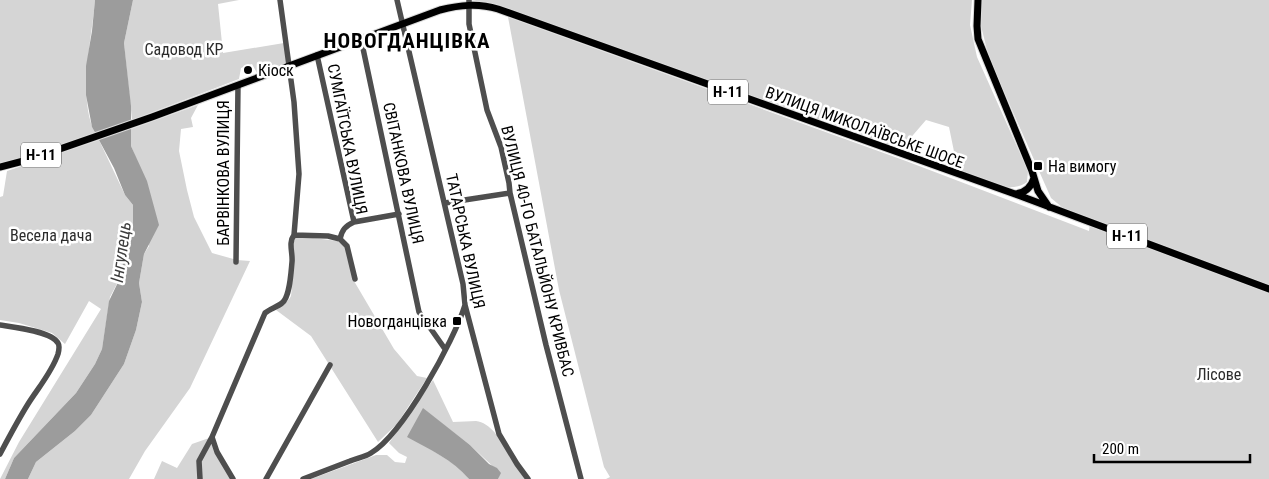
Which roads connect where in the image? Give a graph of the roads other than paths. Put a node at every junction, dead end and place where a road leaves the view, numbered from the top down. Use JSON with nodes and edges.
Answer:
{"nodes":[{"id":1,"x":280,"y":0,"type":"edge"},
{"id":2,"x":397,"y":0,"type":"edge"},
{"id":3,"x":978,"y":0,"type":"edge"},
{"id":4,"x":469,"y":2,"type":"edge"},
{"id":5,"x":403,"y":24,"type":"junction"},
{"id":6,"x":361,"y":39,"type":"junction"},
{"id":7,"x":317,"y":55,"type":"junction"},
{"id":8,"x":290,"y":65,"type":"junction"},
{"id":9,"x":238,"y":84,"type":"junction"},
{"id":10,"x":0,"y":167,"type":"edge"},
{"id":11,"x":1034,"y":178,"type":"junction"},
{"id":12,"x":510,"y":193,"type":"junction"},
{"id":13,"x":1015,"y":194,"type":"junction"},
{"id":14,"x":445,"y":203,"type":"junction"},
{"id":15,"x":1049,"y":207,"type":"junction"},
{"id":16,"x":399,"y":214,"type":"junction"},
{"id":17,"x":354,"y":222,"type":"junction"},
{"id":18,"x":294,"y":235,"type":"junction"},
{"id":19,"x":340,"y":239,"type":"junction"},
{"id":20,"x":236,"y":262,"type":"dead end"},
{"id":21,"x":355,"y":279,"type":"dead end"},
{"id":22,"x":1269,"y":289,"type":"edge"},
{"id":23,"x":466,"y":305,"type":"junction"},
{"id":24,"x":0,"y":325,"type":"edge"},
{"id":25,"x":445,"y":349,"type":"junction"},
{"id":26,"x":330,"y":365,"type":"dead end"},
{"id":27,"x":212,"y":437,"type":"junction"},
{"id":28,"x":0,"y":454,"type":"edge"},
{"id":29,"x":200,"y":479,"type":"edge"},
{"id":30,"x":233,"y":479,"type":"edge"},
{"id":31,"x":266,"y":479,"type":"edge"},
{"id":32,"x":303,"y":479,"type":"edge"},
{"id":33,"x":528,"y":479,"type":"edge"},
{"id":34,"x":580,"y":479,"type":"edge"}],
"edges":[{"from":1,"to":8,"type":"street"},
{"from":2,"to":5,"type":"street","name":"ТАТАРСЬКА ВУЛИЦЯ"},
{"from":3,"to":11,"type":"main road"},
{"from":4,"to":5,"type":"main road","name":"ВУЛИЦЯ МИКОЛАЇВСЬКЕ ШОСЕ","number":"Н-11"},
{"from":4,"to":12,"type":"street","name":"ВУЛИЦЯ 40-ГО БАТАЛЬЙОНУ КРИВБАС"},
{"from":4,"to":13,"type":"main road","name":"ВУЛИЦЯ МИКОЛАЇВСЬКЕ ШОСЕ","number":"Н-11"},
{"from":5,"to":6,"type":"main road","name":"ВУЛИЦЯ МИКОЛАЇВСЬКЕ ШОСЕ","number":"Н-11"},
{"from":5,"to":14,"type":"street","name":"ТАТАРСЬКА ВУЛИЦЯ"},
{"from":6,"to":7,"type":"main road","name":"ВУЛИЦЯ МИКОЛАЇВСЬКЕ ШОСЕ","number":"Н-11"},
{"from":6,"to":16,"type":"street","name":"СВІТАНКОВА ВУЛИЦЯ"},
{"from":7,"to":8,"type":"main road","name":"ВУЛИЦЯ МИКОЛАЇВСЬКЕ ШОСЕ","number":"Н-11"},
{"from":7,"to":17,"type":"street","name":"СУМГАЇТСЬКА ВУЛИЦЯ"},
{"from":8,"to":9,"type":"main road","name":"ВУЛИЦЯ МИКОЛАЇВСЬКЕ ШОСЕ","number":"Н-11"},
{"from":8,"to":18,"type":"street"},
{"from":9,"to":10,"type":"main road","name":"ВУЛИЦЯ МИКОЛАЇВСЬКЕ ШОСЕ","number":"Н-11"},
{"from":9,"to":20,"type":"street","name":"БАРВІНКОВА ВУЛИЦЯ"},
{"from":11,"to":13,"type":"main road"},
{"from":11,"to":15,"type":"main road"},
{"from":12,"to":14,"type":"street"},
{"from":12,"to":34,"type":"street","name":"ВУЛИЦЯ 40-ГО БАТАЛЬЙОНУ КРИВБАС"},
{"from":13,"to":15,"type":"main road","number":"Н-11"},
{"from":14,"to":23,"type":"street","name":"ТАТАРСЬКА ВУЛИЦЯ"},
{"from":15,"to":22,"type":"main road","number":"Н-11"},
{"from":16,"to":17,"type":"street"},
{"from":16,"to":25,"type":"street","name":"СВІТАНКОВА ВУЛИЦЯ"},
{"from":17,"to":19,"type":"street","name":"СУМГАЇТСЬКА ВУЛИЦЯ"},
{"from":18,"to":19,"type":"street"},
{"from":18,"to":27,"type":"street"},
{"from":19,"to":21,"type":"street"},
{"from":23,"to":25,"type":"street"},
{"from":23,"to":33,"type":"street","name":"ТАТАРСЬКА ВУЛИЦЯ"},
{"from":24,"to":28,"type":"street"},
{"from":25,"to":32,"type":"street"},
{"from":26,"to":31,"type":"street"},
{"from":27,"to":29,"type":"street"},
{"from":27,"to":30,"type":"street"}]}
